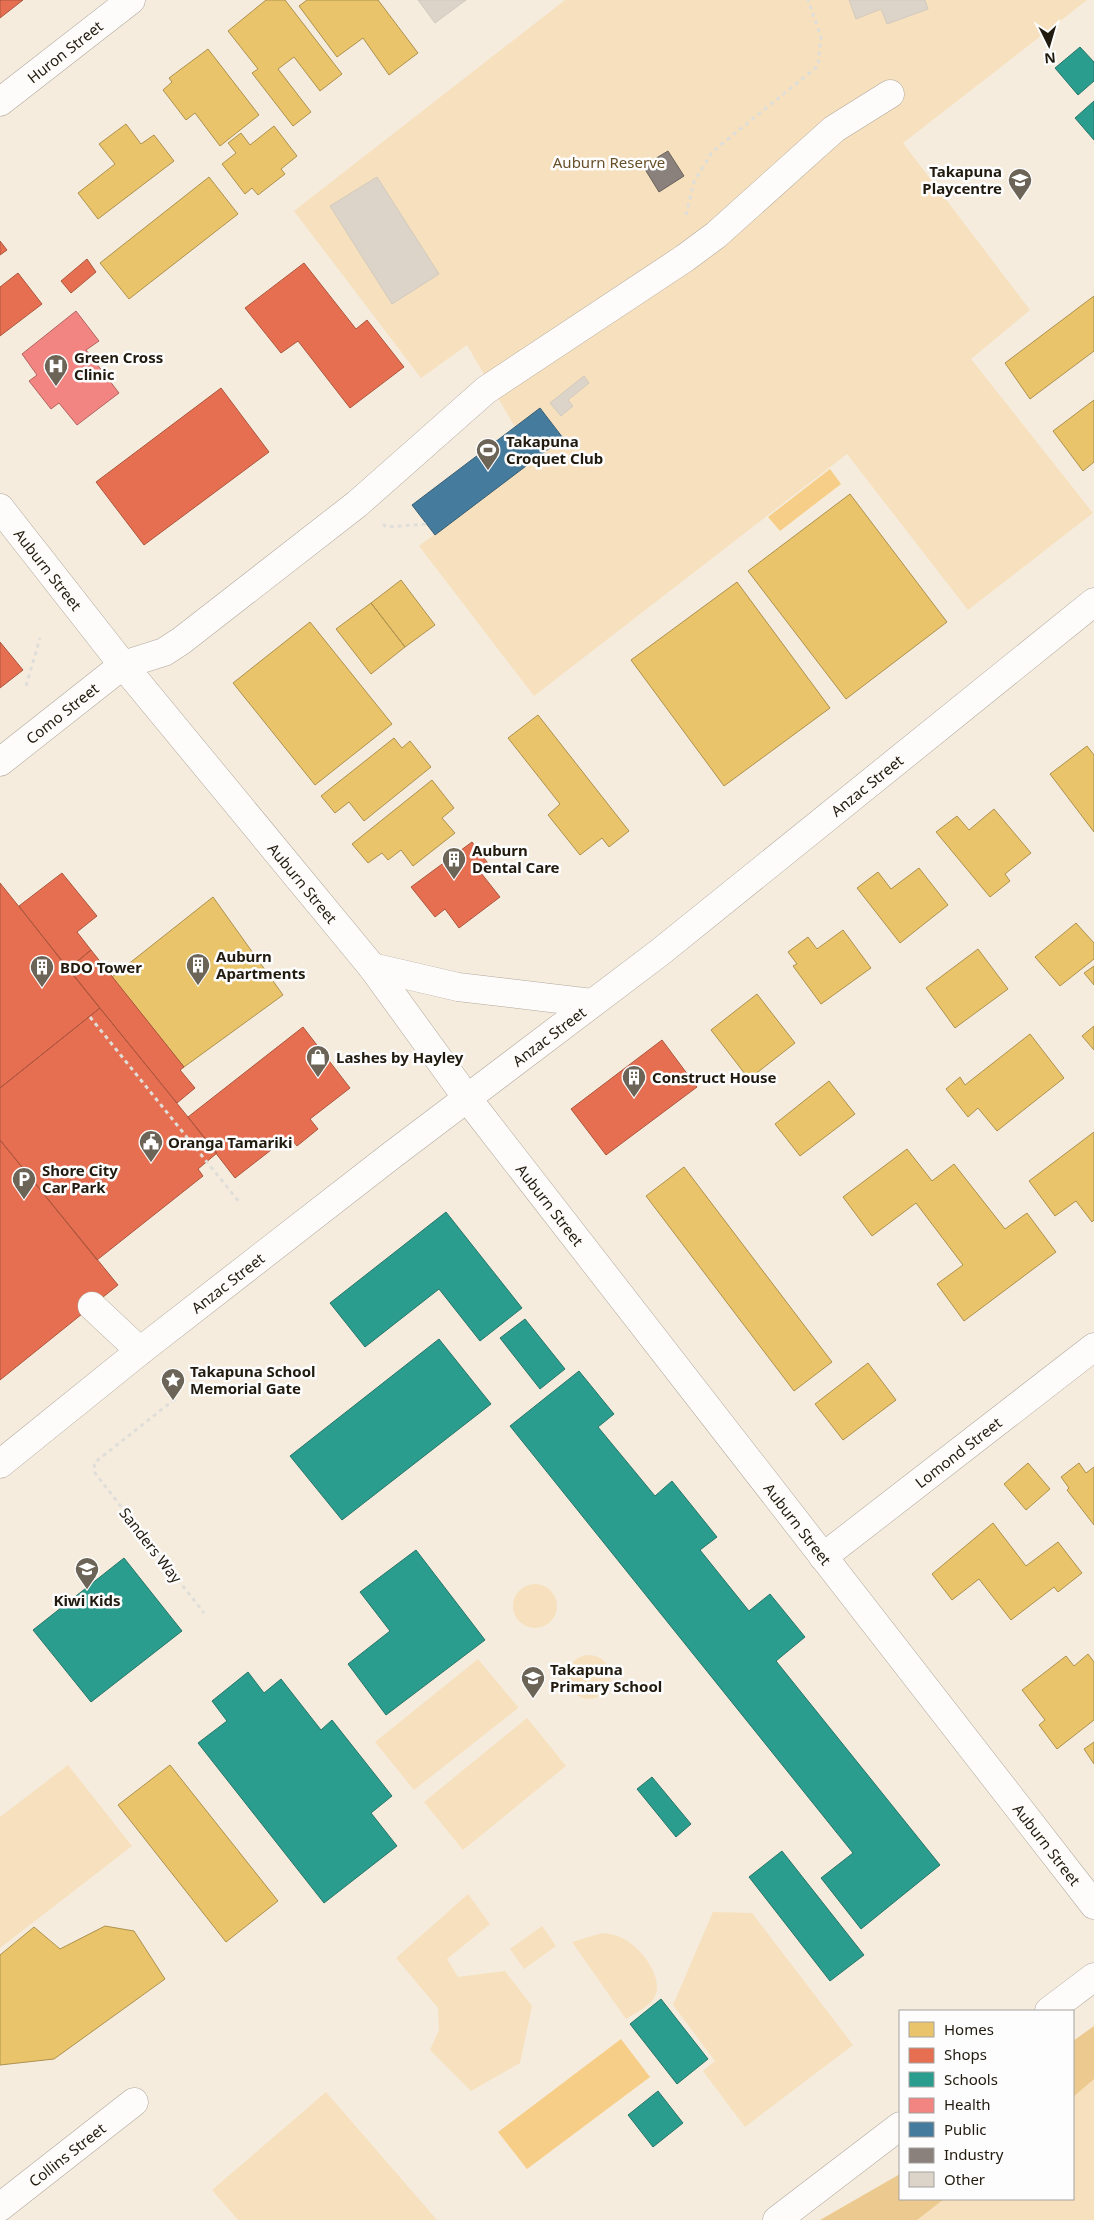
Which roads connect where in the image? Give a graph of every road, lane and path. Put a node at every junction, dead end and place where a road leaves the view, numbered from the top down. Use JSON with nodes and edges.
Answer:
{"nodes":[{"id":1,"x":131,"y":0,"type":"edge"},
{"id":2,"x":808,"y":0,"type":"edge"},
{"id":3,"x":890,"y":94,"type":"dead end"},
{"id":4,"x":0,"y":102,"type":"edge"},
{"id":5,"x":686,"y":218,"type":"dead end"},
{"id":6,"x":0,"y":508,"type":"edge"},
{"id":7,"x":1094,"y":602,"type":"edge"},
{"id":8,"x":40,"y":638,"type":"dead end"},
{"id":9,"x":123,"y":666,"type":"junction"},
{"id":10,"x":26,"y":686,"type":"dead end"},
{"id":11,"x":0,"y":762,"type":"edge"},
{"id":12,"x":372,"y":967,"type":"junction"},
{"id":13,"x":592,"y":1003,"type":"junction"},
{"id":14,"x":90,"y":1017,"type":"dead end"},
{"id":15,"x":467,"y":1098,"type":"junction"},
{"id":16,"x":240,"y":1203,"type":"dead end"},
{"id":17,"x":92,"y":1306,"type":"dead end"},
{"id":18,"x":1094,"y":1347,"type":"edge"},
{"id":19,"x":140,"y":1351,"type":"junction"},
{"id":20,"x":175,"y":1399,"type":"dead end"},
{"id":21,"x":0,"y":1464,"type":"edge"},
{"id":22,"x":823,"y":1557,"type":"junction"},
{"id":23,"x":204,"y":1613,"type":"dead end"},
{"id":24,"x":1094,"y":1905,"type":"edge"},
{"id":25,"x":1094,"y":1977,"type":"edge"},
{"id":26,"x":1050,"y":2010,"type":"edge"},
{"id":27,"x":134,"y":2102,"type":"dead end"},
{"id":28,"x":899,"y":2127,"type":"edge"},
{"id":29,"x":0,"y":2207,"type":"edge"},
{"id":30,"x":777,"y":2220,"type":"edge"}],
"edges":[{"from":1,"to":4,"type":"main road","name":"Huron Street"},
{"from":2,"to":5,"type":"path"},
{"from":3,"to":9,"type":"main road","name":"Como Street"},
{"from":6,"to":9,"type":"main road","name":"Auburn Street"},
{"from":7,"to":13,"type":"main road","name":"Anzac Street"},
{"from":8,"to":10,"type":"path"},
{"from":9,"to":11,"type":"main road","name":"Como Street"},
{"from":9,"to":12,"type":"main road","name":"Auburn Street"},
{"from":12,"to":13,"type":"main road"},
{"from":12,"to":15,"type":"main road","name":"Auburn Street"},
{"from":13,"to":15,"type":"main road","name":"Anzac Street"},
{"from":14,"to":16,"type":"path"},
{"from":15,"to":19,"type":"main road","name":"Anzac Street"},
{"from":15,"to":22,"type":"main road","name":"Auburn Street"},
{"from":17,"to":19,"type":"main road"},
{"from":18,"to":22,"type":"main road","name":"Lomond Street"},
{"from":19,"to":21,"type":"main road","name":"Anzac Street"},
{"from":20,"to":23,"type":"path","name":"Sanders Way"},
{"from":22,"to":24,"type":"main road","name":"Auburn Street"},
{"from":25,"to":26,"type":"main road"},
{"from":27,"to":29,"type":"main road","name":"Collins Street"},
{"from":28,"to":30,"type":"main road"}]}
